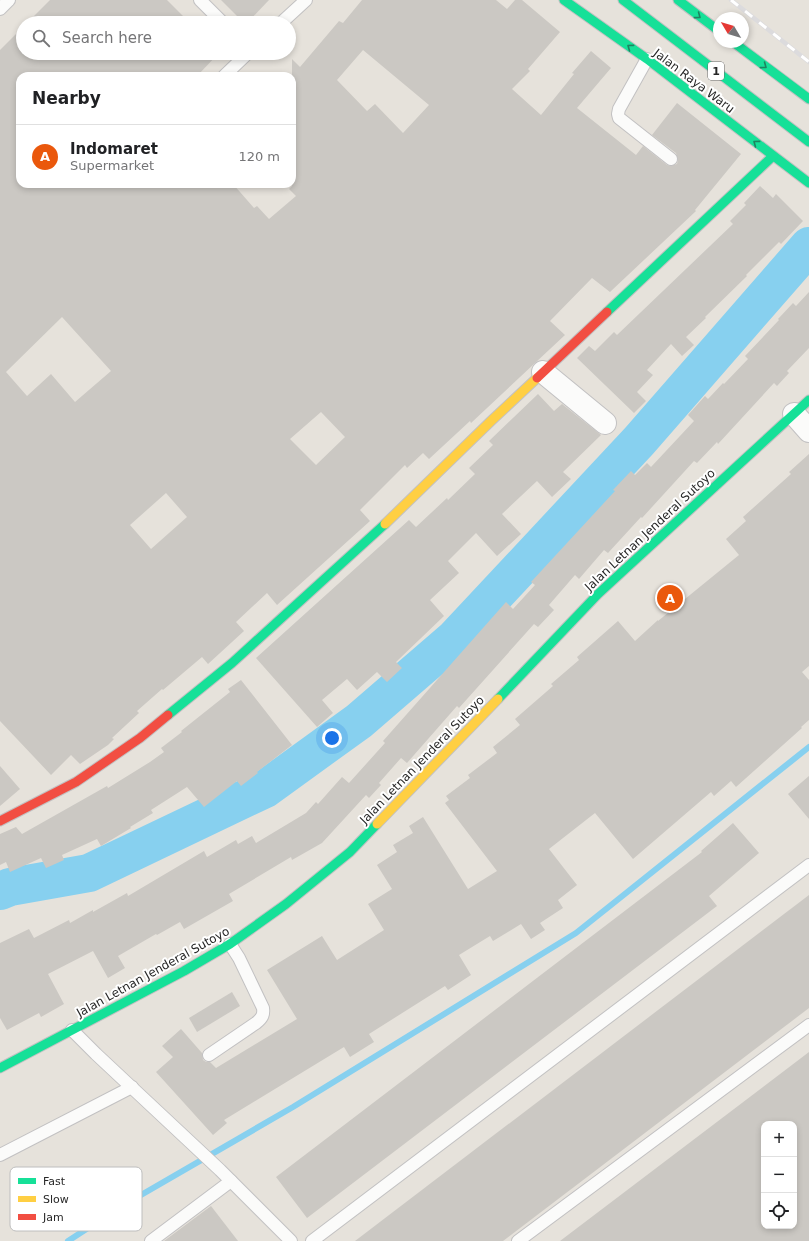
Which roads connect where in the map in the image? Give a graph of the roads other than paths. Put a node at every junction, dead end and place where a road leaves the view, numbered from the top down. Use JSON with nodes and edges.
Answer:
{"nodes":[{"id":1,"x":9,"y":0,"type":"edge"},
{"id":2,"x":200,"y":0,"type":"edge"},
{"id":3,"x":306,"y":0,"type":"edge"},
{"id":4,"x":564,"y":0,"type":"edge"},
{"id":5,"x":623,"y":0,"type":"edge"},
{"id":6,"x":678,"y":0,"type":"edge"},
{"id":7,"x":0,"y":9,"type":"edge"},
{"id":8,"x":215,"y":16,"type":"edge"},
{"id":9,"x":288,"y":16,"type":"edge"},
{"id":10,"x":713,"y":26,"type":"edge"},
{"id":11,"x":741,"y":48,"type":"edge"},
{"id":12,"x":647,"y":59,"type":"junction"},
{"id":13,"x":241,"y":60,"type":"edge"},
{"id":14,"x":228,"y":72,"type":"edge"},
{"id":15,"x":809,"y":99,"type":"edge"},
{"id":16,"x":809,"y":142,"type":"edge"},
{"id":17,"x":773,"y":156,"type":"junction"},
{"id":18,"x":670,"y":159,"type":"dead end"},
{"id":19,"x":809,"y":183,"type":"edge"},
{"id":20,"x":543,"y":372,"type":"junction"},
{"id":21,"x":801,"y":407,"type":"edge"},
{"id":22,"x":605,"y":423,"type":"dead end"},
{"id":23,"x":809,"y":431,"type":"edge"},
{"id":24,"x":0,"y":821,"type":"edge"},
{"id":25,"x":809,"y":865,"type":"edge"},
{"id":26,"x":230,"y":944,"type":"junction"},
{"id":27,"x":809,"y":1025,"type":"edge"},
{"id":28,"x":72,"y":1030,"type":"junction"},
{"id":29,"x":209,"y":1055,"type":"dead end"},
{"id":30,"x":0,"y":1068,"type":"edge"},
{"id":31,"x":132,"y":1087,"type":"junction"},
{"id":32,"x":0,"y":1155,"type":"edge"},
{"id":33,"x":231,"y":1181,"type":"junction"},
{"id":34,"x":151,"y":1241,"type":"edge"},
{"id":35,"x":291,"y":1241,"type":"edge"},
{"id":36,"x":312,"y":1241,"type":"edge"},
{"id":37,"x":518,"y":1241,"type":"edge"}],
"edges":[{"from":1,"to":7,"type":"lane"},
{"from":2,"to":8,"type":"lane"},
{"from":3,"to":9,"type":"lane"},
{"from":12,"to":4,"type":"main road","name":"Jalan Raya Waru","one_way":true},
{"from":5,"to":16,"type":"main road","number":"1"},
{"from":6,"to":10,"type":"main road","one_way":true},
{"from":11,"to":15,"type":"main road","one_way":true},
{"from":17,"to":12,"type":"main road","name":"Jalan Raya Waru","one_way":true},
{"from":12,"to":18,"type":"lane"},
{"from":13,"to":14,"type":"lane"},
{"from":17,"to":19,"type":"main road","name":"Jalan Raya Waru"},
{"from":17,"to":20,"type":"main road"},
{"from":20,"to":22,"type":"street"},
{"from":20,"to":24,"type":"main road"},
{"from":21,"to":23,"type":"street"},
{"from":21,"to":26,"type":"main road","name":"Jalan Letnan Jenderal Sutoyo"},
{"from":25,"to":36,"type":"lane"},
{"from":26,"to":28,"type":"main road","name":"Jalan Letnan Jenderal Sutoyo"},
{"from":26,"to":29,"type":"lane"},
{"from":27,"to":37,"type":"lane"},
{"from":28,"to":30,"type":"main road","name":"Jalan Letnan Jenderal Sutoyo"},
{"from":28,"to":31,"type":"lane"},
{"from":31,"to":32,"type":"lane"},
{"from":31,"to":33,"type":"lane"},
{"from":33,"to":34,"type":"lane"},
{"from":33,"to":35,"type":"lane"}]}
